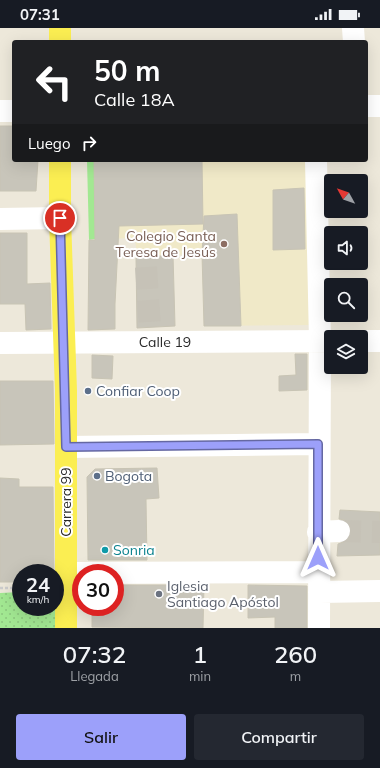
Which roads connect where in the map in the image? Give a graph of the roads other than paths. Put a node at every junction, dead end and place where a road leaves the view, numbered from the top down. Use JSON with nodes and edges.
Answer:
{"nodes":[{"id":1,"x":60,"y":28,"type":"edge"},
{"id":2,"x":353,"y":28,"type":"edge"},
{"id":3,"x":60,"y":40,"type":"edge"},
{"id":4,"x":354,"y":40,"type":"edge"},
{"id":5,"x":368,"y":106,"type":"edge"},
{"id":6,"x":380,"y":106,"type":"edge"},
{"id":7,"x":0,"y":111,"type":"edge"},
{"id":8,"x":12,"y":111,"type":"edge"},
{"id":9,"x":60,"y":162,"type":"edge"},
{"id":10,"x":316,"y":162,"type":"edge"},
{"id":11,"x":60,"y":218,"type":"junction"},
{"id":12,"x":0,"y":219,"type":"edge"},
{"id":13,"x":325,"y":330,"type":"edge"},
{"id":14,"x":324,"y":341,"type":"edge"},
{"id":15,"x":368,"y":341,"type":"edge"},
{"id":16,"x":380,"y":341,"type":"edge"},
{"id":17,"x":0,"y":343,"type":"edge"},
{"id":18,"x":64,"y":343,"type":"junction"},
{"id":19,"x":324,"y":367,"type":"edge"},
{"id":20,"x":318,"y":444,"type":"junction"},
{"id":21,"x":66,"y":447,"type":"junction"},
{"id":22,"x":66,"y":573,"type":"junction"},
{"id":23,"x":318,"y":582,"type":"junction"},
{"id":24,"x":380,"y":591,"type":"edge"},
{"id":25,"x":66,"y":628,"type":"edge"},
{"id":26,"x":319,"y":628,"type":"edge"}],
"edges":[{"from":1,"to":3,"type":"main road"},
{"from":2,"to":4,"type":"street"},
{"from":5,"to":6,"type":"street"},
{"from":7,"to":8,"type":"street"},
{"from":9,"to":11,"type":"main road","name":"Carrera 99"},
{"from":10,"to":13,"type":"street"},
{"from":11,"to":12,"type":"street"},
{"from":11,"to":18,"type":"main road","name":"Carrera 99"},
{"from":14,"to":18,"type":"street","name":"Calle 19"},
{"from":15,"to":16,"type":"street"},
{"from":17,"to":18,"type":"street","name":"Calle 19"},
{"from":18,"to":21,"type":"main road","name":"Carrera 99"},
{"from":19,"to":20,"type":"street"},
{"from":20,"to":21,"type":"street"},
{"from":20,"to":23,"type":"street"},
{"from":21,"to":22,"type":"main road","name":"Carrera 99"},
{"from":22,"to":23,"type":"street"},
{"from":22,"to":25,"type":"main road","name":"Carrera 99"},
{"from":23,"to":24,"type":"street"},
{"from":23,"to":26,"type":"street"}]}
